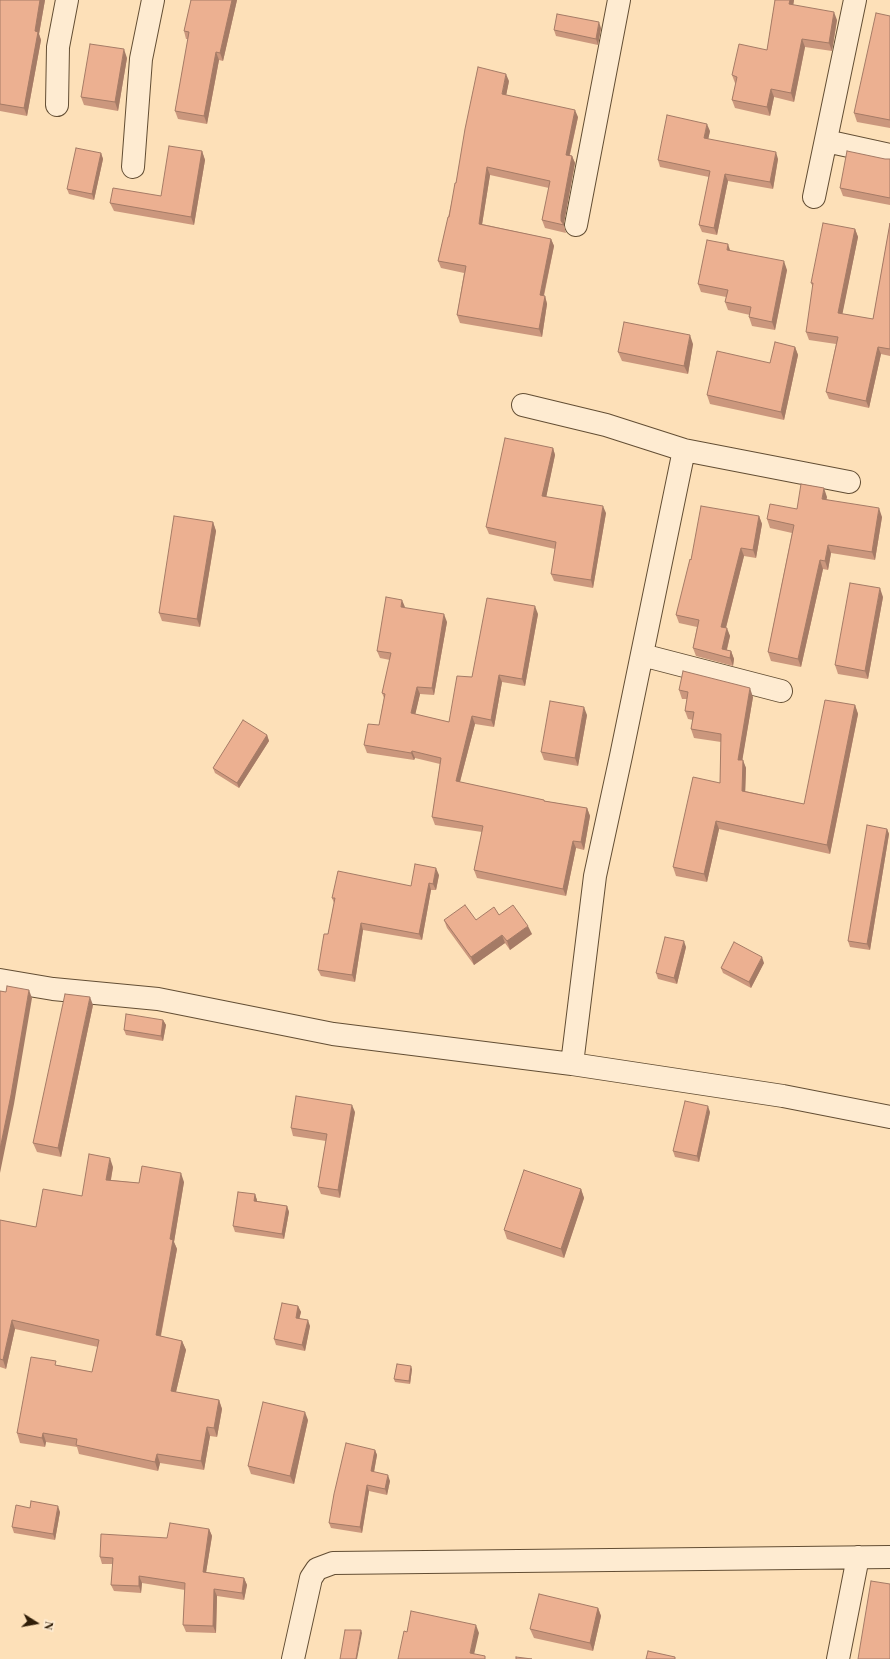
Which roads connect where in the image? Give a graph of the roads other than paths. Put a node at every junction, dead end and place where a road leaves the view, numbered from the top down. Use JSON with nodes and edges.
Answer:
{"nodes":[{"id":1,"x":67,"y":0,"type":"edge"},
{"id":2,"x":153,"y":0,"type":"edge"},
{"id":3,"x":619,"y":0,"type":"edge"},
{"id":4,"x":855,"y":0,"type":"edge"},
{"id":5,"x":57,"y":104,"type":"dead end"},
{"id":6,"x":826,"y":141,"type":"junction"},
{"id":7,"x":890,"y":155,"type":"edge"},
{"id":8,"x":133,"y":167,"type":"dead end"},
{"id":9,"x":814,"y":197,"type":"dead end"},
{"id":10,"x":576,"y":225,"type":"dead end"},
{"id":11,"x":523,"y":405,"type":"dead end"},
{"id":12,"x":684,"y":450,"type":"junction"},
{"id":13,"x":848,"y":482,"type":"dead end"},
{"id":14,"x":642,"y":655,"type":"junction"},
{"id":15,"x":781,"y":691,"type":"dead end"},
{"id":16,"x":0,"y":980,"type":"edge"},
{"id":17,"x":572,"y":1064,"type":"junction"},
{"id":18,"x":890,"y":1117,"type":"edge"},
{"id":19,"x":858,"y":1557,"type":"junction"},
{"id":20,"x":890,"y":1557,"type":"edge"},
{"id":21,"x":293,"y":1659,"type":"edge"},
{"id":22,"x":838,"y":1659,"type":"edge"}],
"edges":[{"from":1,"to":5,"type":"street"},
{"from":2,"to":8,"type":"street"},
{"from":3,"to":10,"type":"street"},
{"from":4,"to":6,"type":"street"},
{"from":6,"to":7,"type":"street"},
{"from":6,"to":9,"type":"street"},
{"from":11,"to":12,"type":"street"},
{"from":12,"to":13,"type":"street"},
{"from":12,"to":14,"type":"street"},
{"from":14,"to":15,"type":"street"},
{"from":14,"to":17,"type":"street"},
{"from":16,"to":17,"type":"street"},
{"from":17,"to":18,"type":"street"},
{"from":19,"to":20,"type":"street"},
{"from":19,"to":21,"type":"street"},
{"from":19,"to":22,"type":"street"}]}
